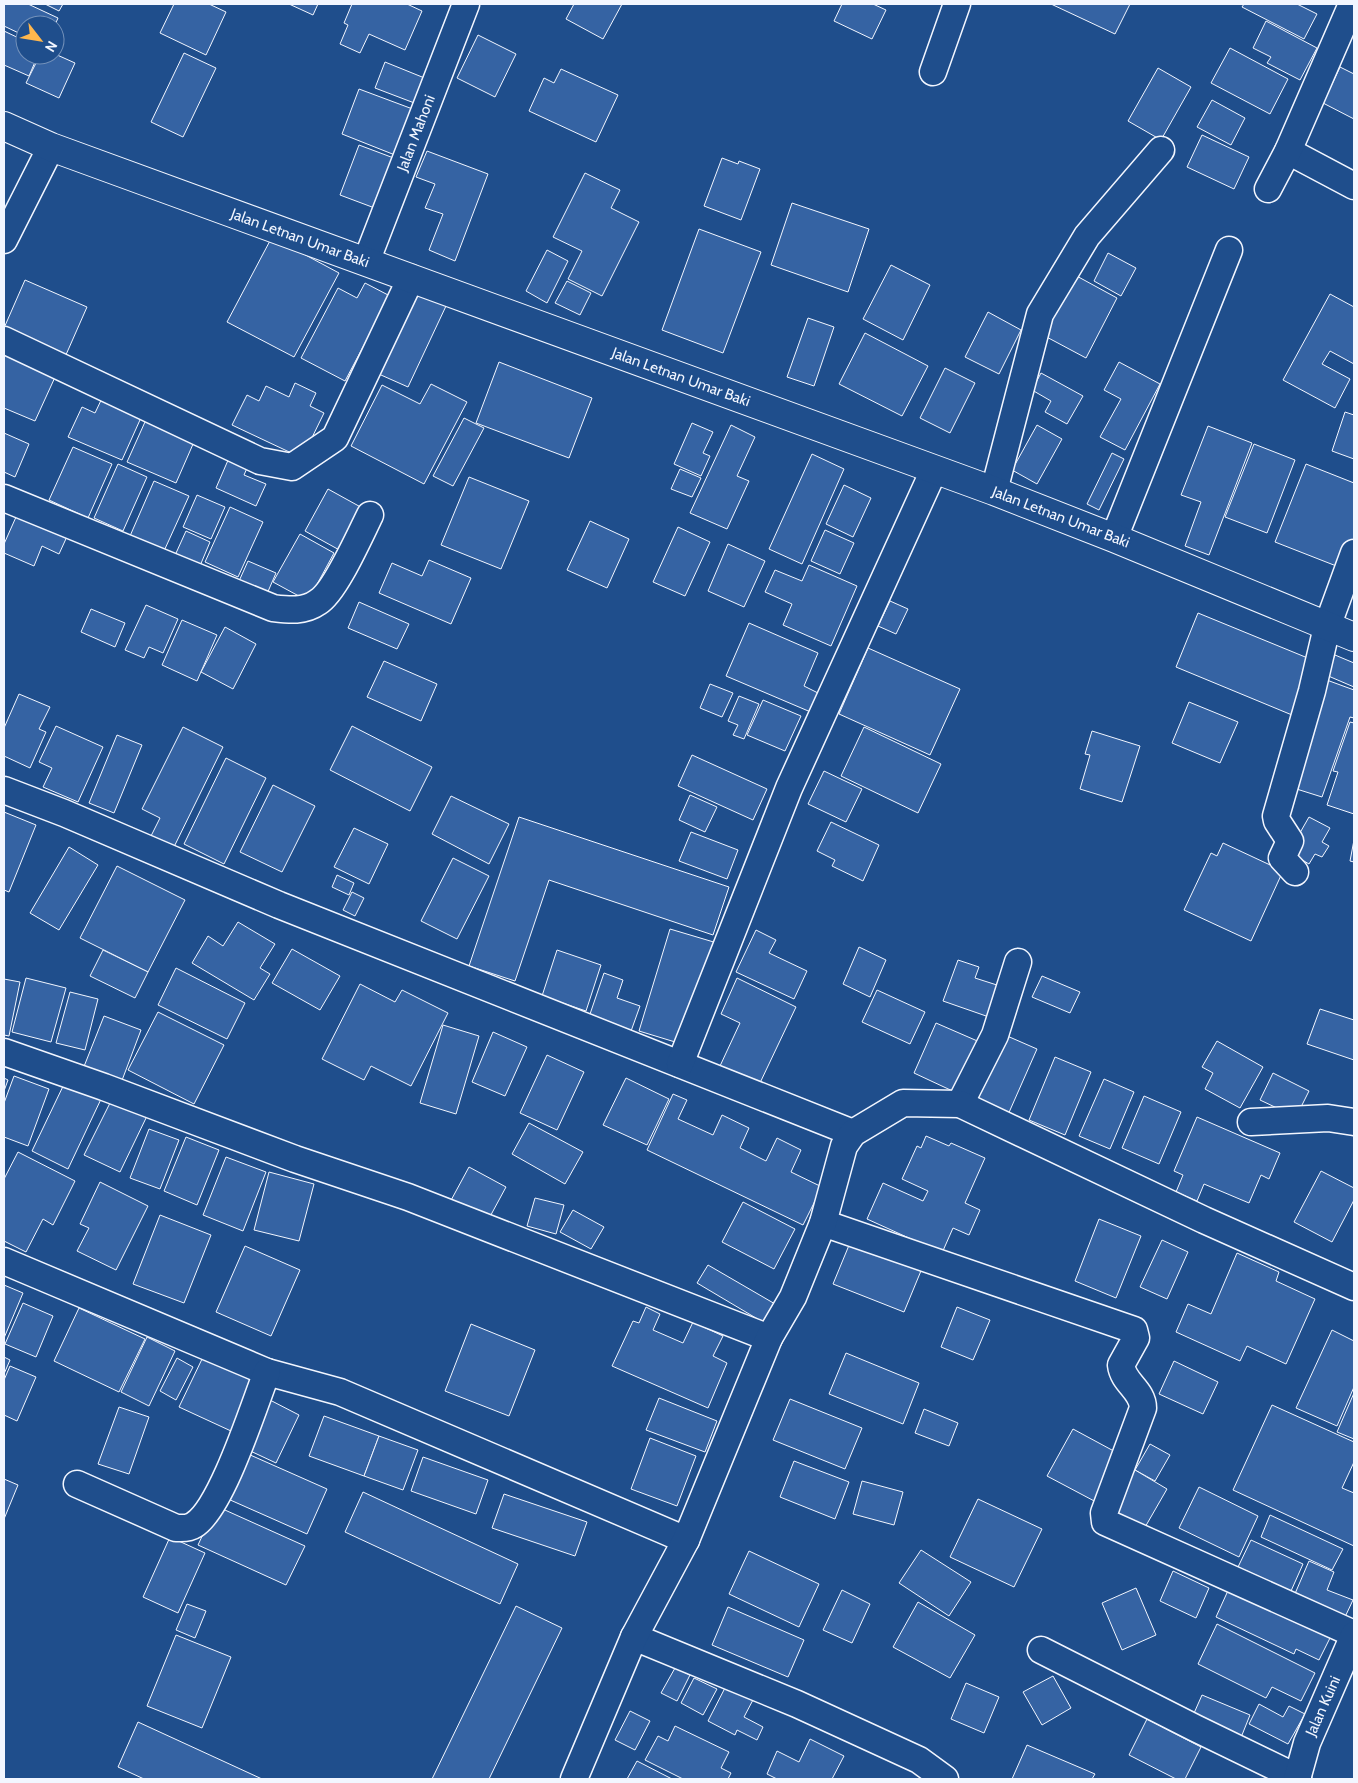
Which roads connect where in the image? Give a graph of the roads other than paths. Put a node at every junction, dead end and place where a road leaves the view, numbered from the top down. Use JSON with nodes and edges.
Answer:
{"nodes":[{"id":1,"x":466,"y":4,"type":"edge"},
{"id":2,"x":957,"y":4,"type":"edge"},
{"id":3,"x":1352,"y":4,"type":"edge"},
{"id":4,"x":934,"y":72,"type":"dead end"},
{"id":5,"x":4,"y":126,"type":"edge"},
{"id":6,"x":51,"y":147,"type":"junction"},
{"id":7,"x":1161,"y":150,"type":"dead end"},
{"id":8,"x":1288,"y":151,"type":"junction"},
{"id":9,"x":1354,"y":186,"type":"edge"},
{"id":10,"x":1268,"y":190,"type":"dead end"},
{"id":11,"x":4,"y":240,"type":"edge"},
{"id":12,"x":1230,"y":250,"type":"dead end"},
{"id":13,"x":366,"y":262,"type":"junction"},
{"id":14,"x":411,"y":278,"type":"junction"},
{"id":15,"x":4,"y":340,"type":"edge"},
{"id":16,"x":934,"y":470,"type":"junction"},
{"id":17,"x":994,"y":491,"type":"junction"},
{"id":18,"x":4,"y":498,"type":"edge"},
{"id":19,"x":370,"y":515,"type":"dead end"},
{"id":20,"x":1114,"y":538,"type":"junction"},
{"id":21,"x":1354,"y":553,"type":"edge"},
{"id":22,"x":1327,"y":627,"type":"junction"},
{"id":23,"x":1354,"y":637,"type":"edge"},
{"id":24,"x":4,"y":790,"type":"edge"},
{"id":25,"x":1295,"y":872,"type":"dead end"},
{"id":26,"x":1018,"y":962,"type":"dead end"},
{"id":27,"x":4,"y":1052,"type":"edge"},
{"id":28,"x":680,"y":1064,"type":"junction"},
{"id":29,"x":960,"y":1104,"type":"junction"},
{"id":30,"x":1251,"y":1122,"type":"dead end"},
{"id":31,"x":1354,"y":1122,"type":"edge"},
{"id":32,"x":853,"y":1133,"type":"junction"},
{"id":33,"x":823,"y":1223,"type":"junction"},
{"id":34,"x":4,"y":1261,"type":"edge"},
{"id":35,"x":1354,"y":1287,"type":"edge"},
{"id":36,"x":769,"y":1338,"type":"junction"},
{"id":37,"x":267,"y":1372,"type":"junction"},
{"id":38,"x":77,"y":1484,"type":"dead end"},
{"id":39,"x":686,"y":1540,"type":"junction"},
{"id":40,"x":1354,"y":1635,"type":"edge"},
{"id":41,"x":634,"y":1637,"type":"junction"},
{"id":42,"x":1041,"y":1650,"type":"dead end"},
{"id":43,"x":574,"y":1779,"type":"edge"},
{"id":44,"x":945,"y":1779,"type":"edge"},
{"id":45,"x":1298,"y":1779,"type":"edge"}],
"edges":[{"from":1,"to":13,"type":"street","name":"Jalan Mahoni"},
{"from":2,"to":4,"type":"street"},
{"from":3,"to":8,"type":"street"},
{"from":5,"to":6,"type":"street","name":"Jalan Letnan Umar Baki"},
{"from":6,"to":11,"type":"street"},
{"from":6,"to":13,"type":"street","name":"Jalan Letnan Umar Baki"},
{"from":7,"to":17,"type":"street"},
{"from":8,"to":9,"type":"street"},
{"from":8,"to":10,"type":"street"},
{"from":12,"to":20,"type":"street"},
{"from":13,"to":14,"type":"street","name":"Jalan Letnan Umar Baki"},
{"from":14,"to":15,"type":"street"},
{"from":14,"to":16,"type":"street","name":"Jalan Letnan Umar Baki"},
{"from":16,"to":17,"type":"street","name":"Jalan Letnan Umar Baki"},
{"from":16,"to":28,"type":"street"},
{"from":17,"to":20,"type":"street","name":"Jalan Letnan Umar Baki"},
{"from":18,"to":19,"type":"street"},
{"from":20,"to":22,"type":"street","name":"Jalan Letnan Umar Baki"},
{"from":21,"to":22,"type":"street"},
{"from":22,"to":23,"type":"street","name":"Jalan Letnan Umar Baki"},
{"from":22,"to":25,"type":"street"},
{"from":24,"to":28,"type":"street"},
{"from":26,"to":29,"type":"street"},
{"from":27,"to":36,"type":"street"},
{"from":28,"to":32,"type":"street"},
{"from":29,"to":32,"type":"street"},
{"from":29,"to":35,"type":"street"},
{"from":30,"to":31,"type":"street"},
{"from":32,"to":33,"type":"street"},
{"from":33,"to":36,"type":"street"},
{"from":33,"to":40,"type":"street"},
{"from":34,"to":37,"type":"street"},
{"from":36,"to":39,"type":"street"},
{"from":37,"to":38,"type":"street"},
{"from":37,"to":39,"type":"street"},
{"from":39,"to":41,"type":"street"},
{"from":40,"to":45,"type":"street","name":"Jalan Kuini"},
{"from":41,"to":43,"type":"street"},
{"from":41,"to":44,"type":"street"},
{"from":42,"to":45,"type":"street"}]}
